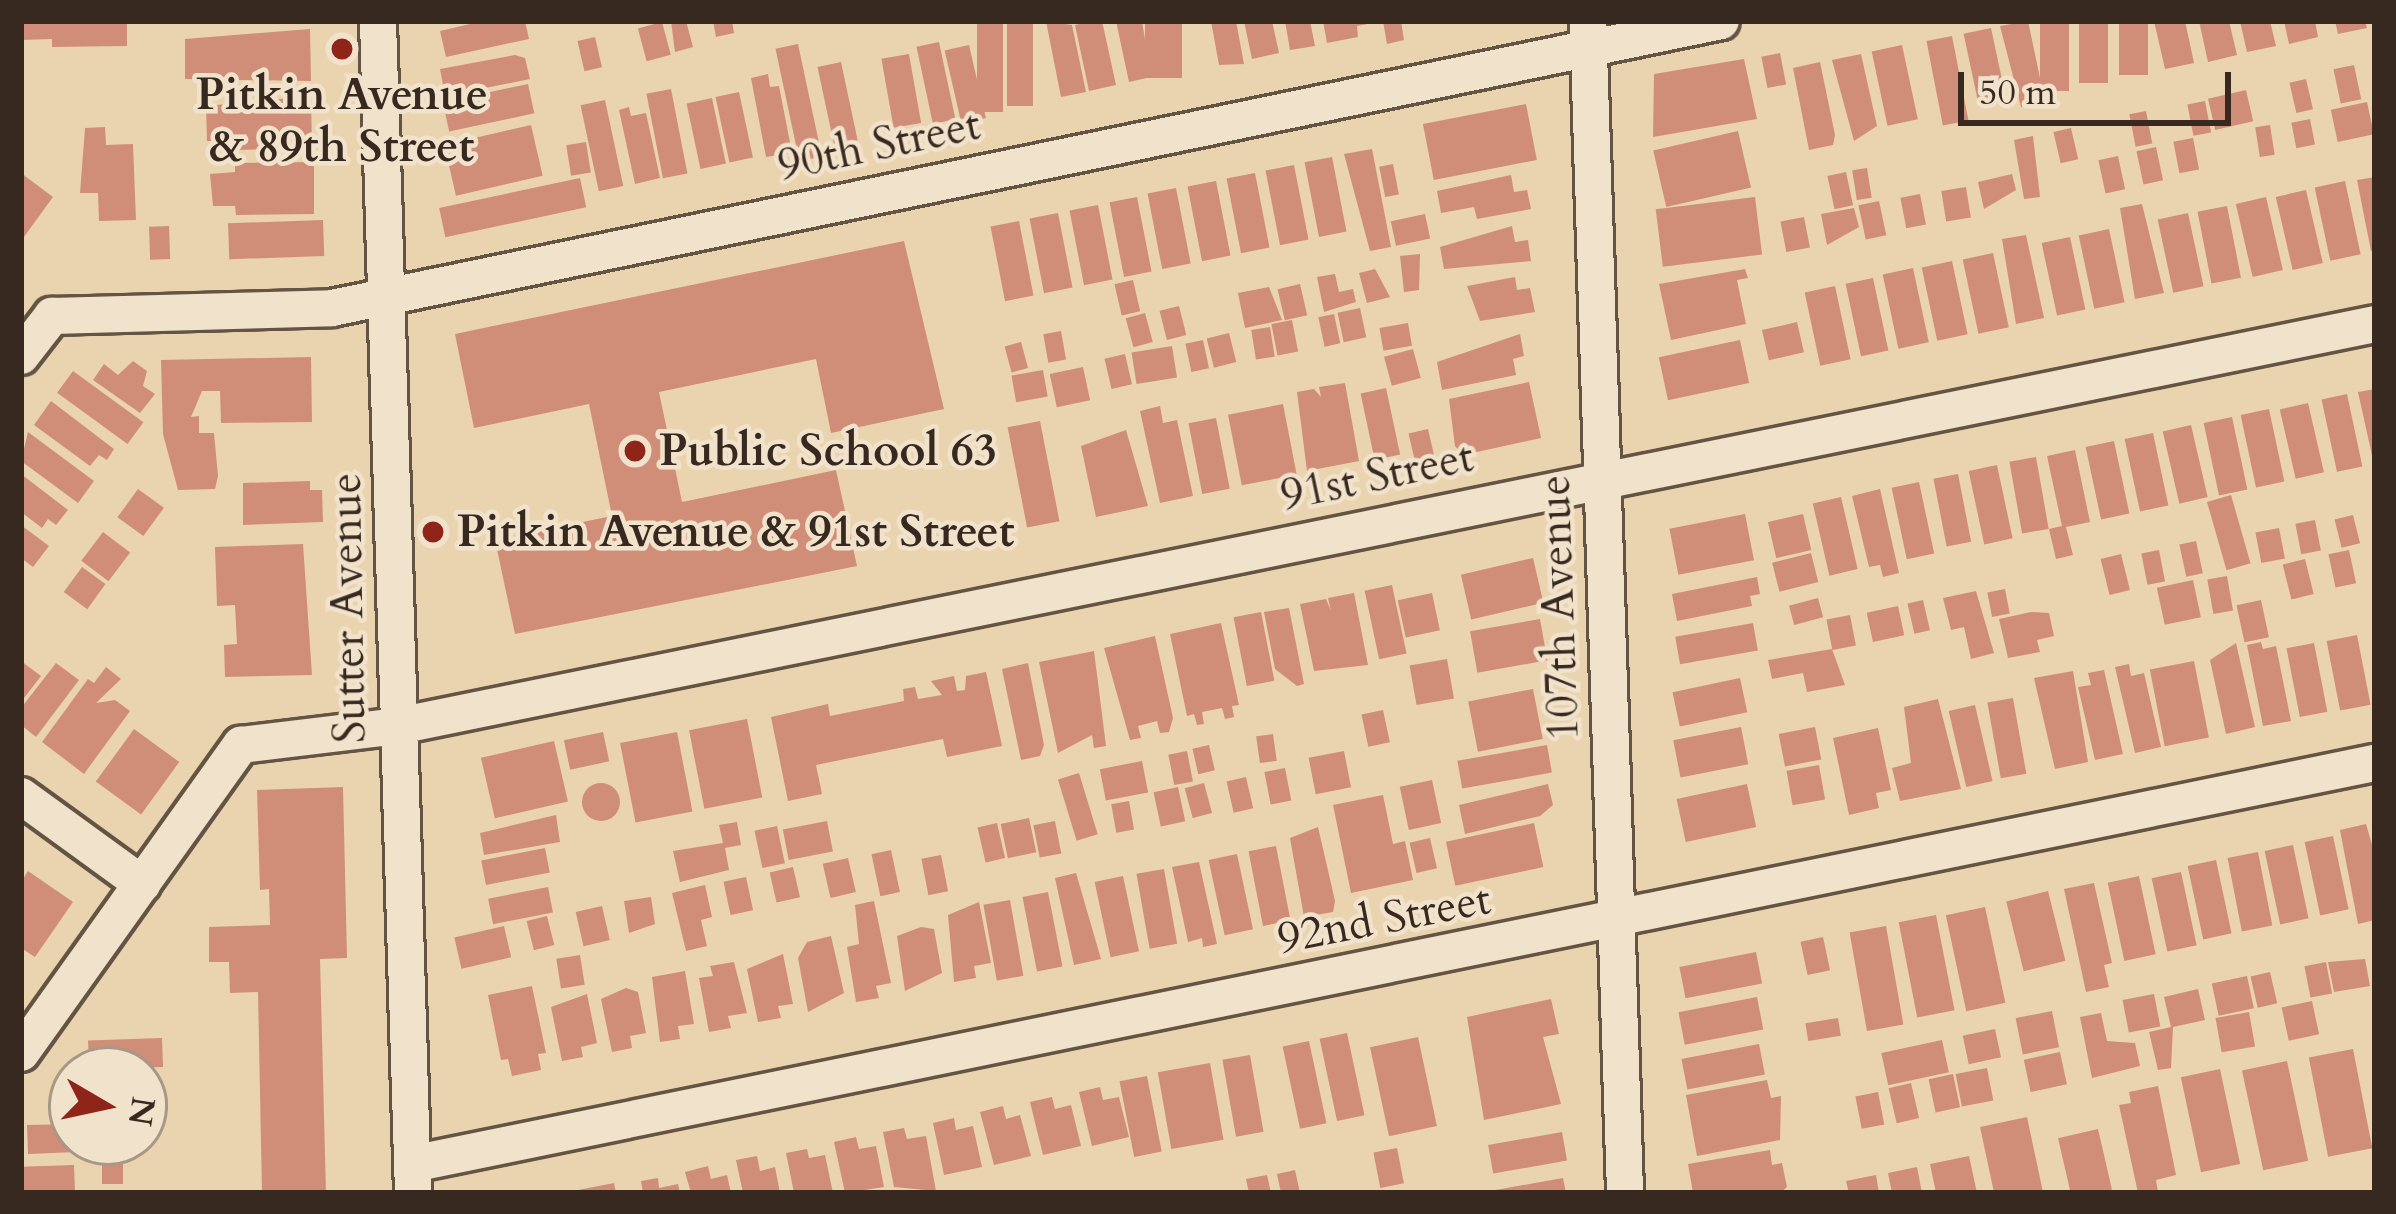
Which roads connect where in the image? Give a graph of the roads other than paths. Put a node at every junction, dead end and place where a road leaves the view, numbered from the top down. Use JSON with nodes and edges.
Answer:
{"nodes":[{"id":1,"x":378,"y":21,"type":"edge"},
{"id":2,"x":1721,"y":21,"type":"edge"},
{"id":3,"x":1589,"y":35,"type":"edge"},
{"id":4,"x":386,"y":295,"type":"junction"},
{"id":5,"x":2375,"y":324,"type":"edge"},
{"id":6,"x":21,"y":356,"type":"edge"},
{"id":7,"x":1603,"y":479,"type":"junction"},
{"id":8,"x":398,"y":726,"type":"junction"},
{"id":9,"x":2375,"y":763,"type":"edge"},
{"id":10,"x":21,"y":796,"type":"edge"},
{"id":11,"x":142,"y":884,"type":"junction"},
{"id":12,"x":1616,"y":921,"type":"junction"},
{"id":13,"x":21,"y":1053,"type":"edge"},
{"id":14,"x":412,"y":1178,"type":"edge"},
{"id":15,"x":1624,"y":1193,"type":"edge"}],
"edges":[{"from":1,"to":4,"type":"street","name":"Sutter Avenue"},
{"from":2,"to":3,"type":"street","name":"90th Street"},
{"from":3,"to":4,"type":"street","name":"90th Street"},
{"from":3,"to":7,"type":"street","name":"107th Avenue"},
{"from":4,"to":6,"type":"street","name":"90th Street"},
{"from":4,"to":8,"type":"street","name":"Sutter Avenue"},
{"from":5,"to":7,"type":"street","name":"91st Street"},
{"from":7,"to":8,"type":"street","name":"91st Street"},
{"from":7,"to":12,"type":"street","name":"107th Avenue"},
{"from":8,"to":11,"type":"street","name":"91st Street"},
{"from":8,"to":14,"type":"street","name":"Sutter Avenue"},
{"from":9,"to":12,"type":"street","name":"92nd Street"},
{"from":10,"to":11,"type":"street"},
{"from":11,"to":13,"type":"street","name":"91st Street"},
{"from":12,"to":14,"type":"street","name":"92nd Street"},
{"from":12,"to":15,"type":"street","name":"107th Avenue"}]}
